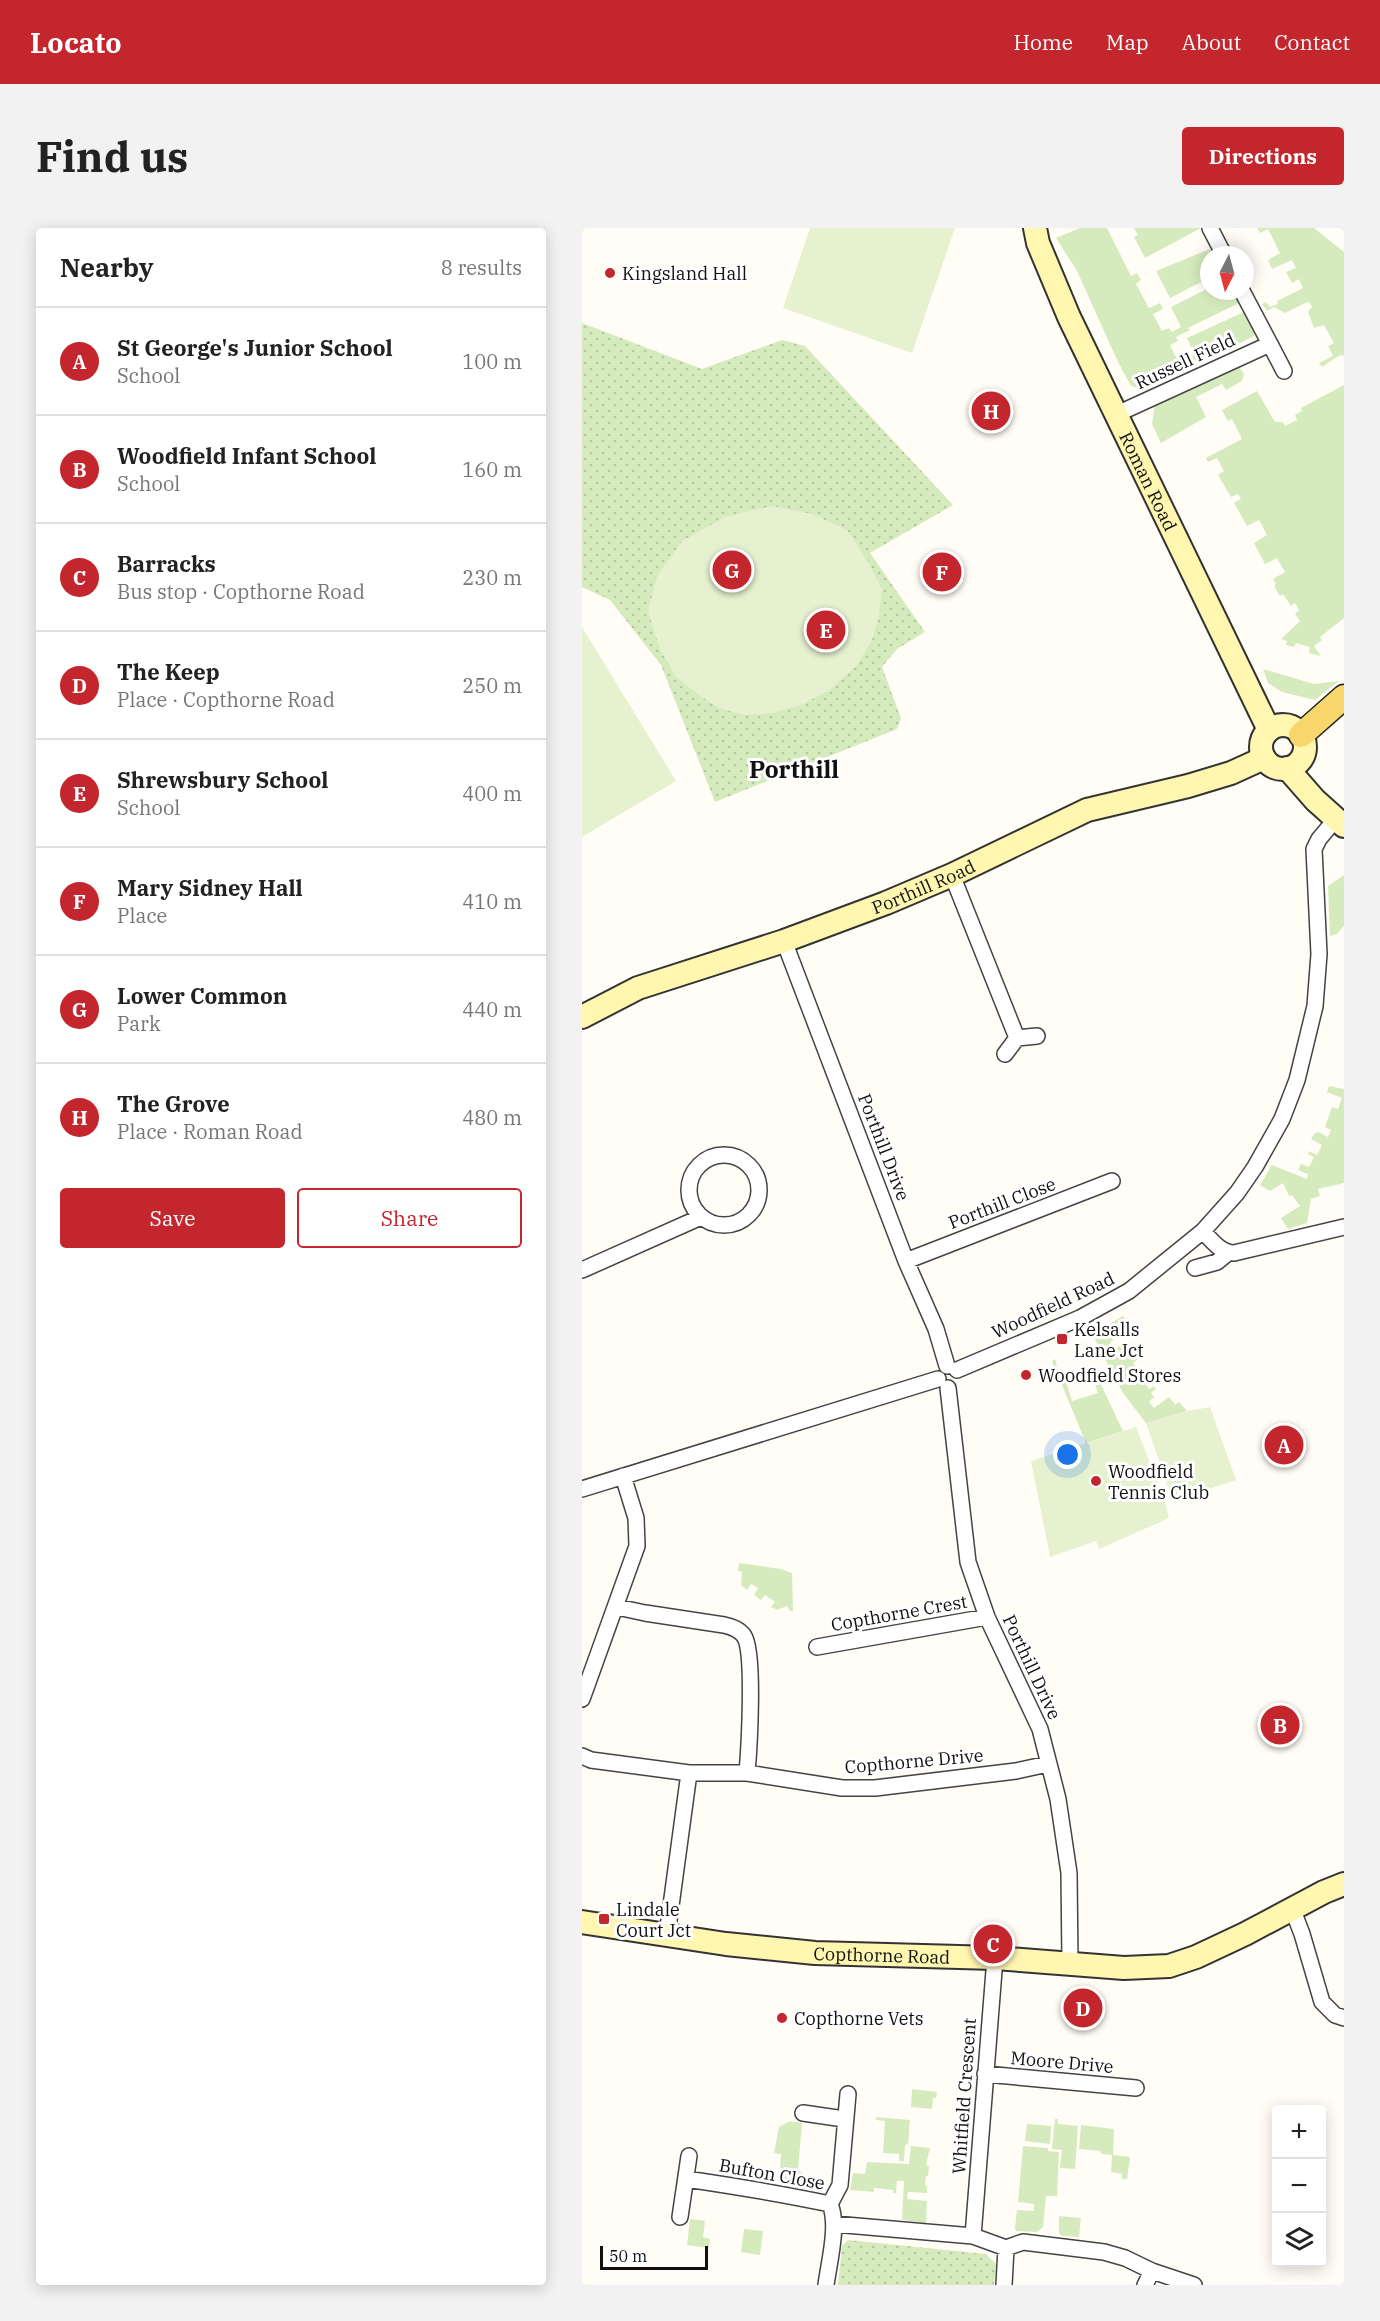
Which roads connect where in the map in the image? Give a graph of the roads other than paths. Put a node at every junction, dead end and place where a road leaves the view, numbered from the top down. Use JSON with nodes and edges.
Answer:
{"nodes":[{"id":1,"x":1035,"y":228,"type":"edge"},
{"id":2,"x":1210,"y":228,"type":"edge"},
{"id":3,"x":1219,"y":246,"type":"edge"},
{"id":4,"x":1247,"y":300,"type":"edge"},
{"id":5,"x":1270,"y":344,"type":"junction"},
{"id":6,"x":1284,"y":371,"type":"dead end"},
{"id":7,"x":1117,"y":414,"type":"junction"},
{"id":8,"x":1344,"y":697,"type":"edge"},
{"id":9,"x":1269,"y":730,"type":"junction"},
{"id":10,"x":1301,"y":735,"type":"junction"},
{"id":11,"x":1264,"y":758,"type":"junction"},
{"id":12,"x":1287,"y":768,"type":"junction"},
{"id":13,"x":1340,"y":823,"type":"edge"},
{"id":14,"x":952,"y":875,"type":"junction"},
{"id":15,"x":784,"y":940,"type":"junction"},
{"id":16,"x":582,"y":1017,"type":"edge"},
{"id":17,"x":1037,"y":1036,"type":"dead end"},
{"id":18,"x":1017,"y":1038,"type":"junction"},
{"id":19,"x":1005,"y":1054,"type":"dead end"},
{"id":20,"x":1112,"y":1181,"type":"dead end"},
{"id":21,"x":701,"y":1217,"type":"junction"},
{"id":22,"x":1344,"y":1227,"type":"edge"},
{"id":23,"x":1203,"y":1231,"type":"junction"},
{"id":24,"x":1228,"y":1253,"type":"junction"},
{"id":25,"x":906,"y":1261,"type":"junction"},
{"id":26,"x":1196,"y":1268,"type":"dead end"},
{"id":27,"x":582,"y":1270,"type":"edge"},
{"id":28,"x":948,"y":1376,"type":"junction"},
{"id":29,"x":623,"y":1476,"type":"junction"},
{"id":30,"x":582,"y":1490,"type":"edge"},
{"id":31,"x":617,"y":1607,"type":"junction"},
{"id":32,"x":987,"y":1617,"type":"junction"},
{"id":33,"x":817,"y":1647,"type":"dead end"},
{"id":34,"x":582,"y":1699,"type":"edge"},
{"id":35,"x":582,"y":1756,"type":"edge"},
{"id":36,"x":1048,"y":1764,"type":"junction"},
{"id":37,"x":689,"y":1773,"type":"junction"},
{"id":38,"x":747,"y":1773,"type":"junction"},
{"id":39,"x":1344,"y":1884,"type":"edge"},
{"id":40,"x":1292,"y":1908,"type":"junction"},
{"id":41,"x":582,"y":1922,"type":"edge"},
{"id":42,"x":667,"y":1935,"type":"junction"},
{"id":43,"x":995,"y":1958,"type":"junction"},
{"id":44,"x":1070,"y":1963,"type":"junction"},
{"id":45,"x":1344,"y":2018,"type":"edge"},
{"id":46,"x":985,"y":2074,"type":"junction"},
{"id":47,"x":1136,"y":2088,"type":"dead end"},
{"id":48,"x":848,"y":2094,"type":"dead end"},
{"id":49,"x":803,"y":2113,"type":"dead end"},
{"id":50,"x":844,"y":2119,"type":"junction"},
{"id":51,"x":689,"y":2156,"type":"dead end"},
{"id":52,"x":686,"y":2179,"type":"junction"},
{"id":53,"x":830,"y":2204,"type":"junction"},
{"id":54,"x":680,"y":2217,"type":"dead end"},
{"id":55,"x":834,"y":2224,"type":"junction"},
{"id":56,"x":973,"y":2236,"type":"junction"},
{"id":57,"x":1006,"y":2248,"type":"junction"},
{"id":58,"x":1152,"y":2271,"type":"junction"},
{"id":59,"x":826,"y":2285,"type":"edge"},
{"id":60,"x":1004,"y":2285,"type":"edge"},
{"id":61,"x":1145,"y":2285,"type":"edge"},
{"id":62,"x":1194,"y":2285,"type":"edge"}],
"edges":[{"from":1,"to":7,"type":"main road","name":"Roman Road"},
{"from":2,"to":3,"type":"street"},
{"from":4,"to":5,"type":"street"},
{"from":5,"to":6,"type":"street"},
{"from":5,"to":7,"type":"street","name":"Russell Field"},
{"from":7,"to":9,"type":"main road","name":"Roman Road"},
{"from":8,"to":10,"type":"main road"},
{"from":9,"to":10,"type":"main road"},
{"from":9,"to":11,"type":"main road"},
{"from":10,"to":12,"type":"main road"},
{"from":11,"to":12,"type":"main road"},
{"from":11,"to":14,"type":"main road","name":"Porthill Road"},
{"from":12,"to":13,"type":"main road"},
{"from":13,"to":23,"type":"street","name":"Woodfield Road"},
{"from":14,"to":15,"type":"main road","name":"Porthill Road"},
{"from":14,"to":18,"type":"street"},
{"from":15,"to":16,"type":"main road","name":"Porthill Road"},
{"from":15,"to":25,"type":"street","name":"Porthill Drive"},
{"from":17,"to":18,"type":"street"},
{"from":18,"to":19,"type":"street"},
{"from":20,"to":25,"type":"street","name":"Porthill Close"},
{"from":21,"to":21,"type":"street"},
{"from":21,"to":27,"type":"street"},
{"from":22,"to":24,"type":"street"},
{"from":23,"to":24,"type":"street"},
{"from":23,"to":28,"type":"street","name":"Woodfield Road"},
{"from":24,"to":26,"type":"street"},
{"from":25,"to":28,"type":"street","name":"Porthill Drive"},
{"from":28,"to":29,"type":"street","name":"Woodfield Road"},
{"from":28,"to":32,"type":"street","name":"Porthill Drive"},
{"from":29,"to":30,"type":"street","name":"Woodfield Road"},
{"from":29,"to":31,"type":"street"},
{"from":31,"to":34,"type":"street"},
{"from":31,"to":38,"type":"street"},
{"from":32,"to":33,"type":"street","name":"Copthorne Crest"},
{"from":32,"to":36,"type":"street","name":"Porthill Drive"},
{"from":35,"to":37,"type":"street","name":"Copthorne Drive"},
{"from":36,"to":38,"type":"street","name":"Copthorne Drive"},
{"from":36,"to":44,"type":"street","name":"Porthill Drive"},
{"from":37,"to":38,"type":"street","name":"Copthorne Drive"},
{"from":37,"to":42,"type":"street"},
{"from":39,"to":40,"type":"main road","name":"Copthorne Road"},
{"from":40,"to":44,"type":"main road","name":"Copthorne Road"},
{"from":40,"to":45,"type":"street"},
{"from":41,"to":42,"type":"main road","name":"Copthorne Road"},
{"from":42,"to":43,"type":"main road","name":"Copthorne Road"},
{"from":43,"to":44,"type":"main road","name":"Copthorne Road"},
{"from":43,"to":46,"type":"street","name":"Whitfield Crescent"},
{"from":46,"to":47,"type":"street","name":"Moore Drive"},
{"from":46,"to":56,"type":"street","name":"Whitfield Crescent"},
{"from":48,"to":50,"type":"street"},
{"from":49,"to":50,"type":"street"},
{"from":50,"to":53,"type":"street"},
{"from":51,"to":52,"type":"street"},
{"from":52,"to":53,"type":"street","name":"Bufton Close"},
{"from":52,"to":54,"type":"street"},
{"from":53,"to":55,"type":"street","name":"Bufton Close"},
{"from":55,"to":56,"type":"street"},
{"from":55,"to":59,"type":"street"},
{"from":56,"to":57,"type":"street"},
{"from":57,"to":58,"type":"street"},
{"from":57,"to":60,"type":"street"},
{"from":58,"to":61,"type":"street"},
{"from":58,"to":62,"type":"street"}]}
